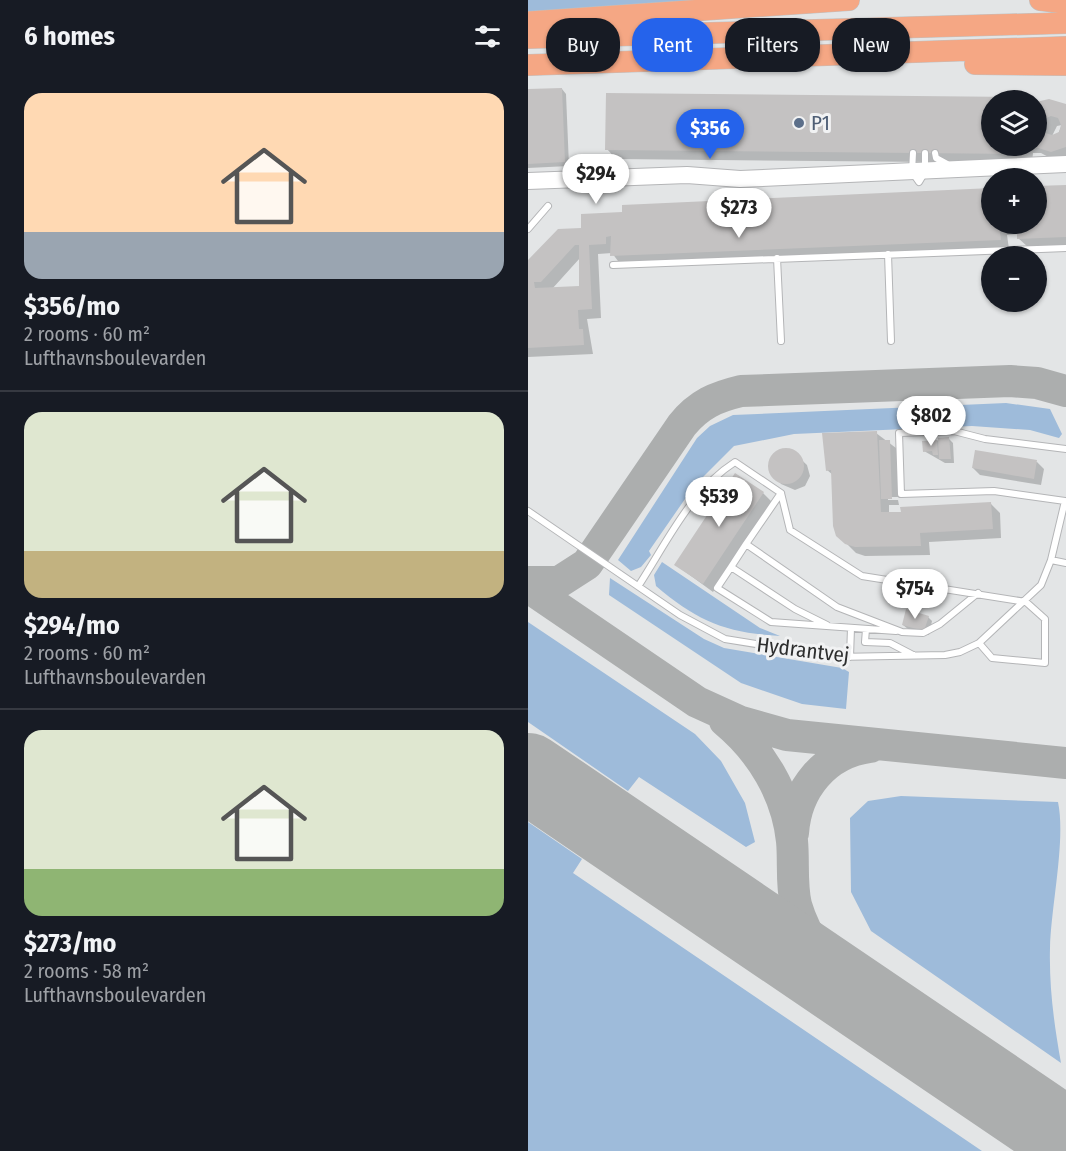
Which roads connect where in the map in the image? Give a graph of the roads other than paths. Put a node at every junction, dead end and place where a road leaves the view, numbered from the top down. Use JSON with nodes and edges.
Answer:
{"nodes":[{"id":1,"x":849,"y":0,"type":"edge"},
{"id":2,"x":1040,"y":0,"type":"edge"},
{"id":3,"x":1066,"y":3,"type":"edge"},
{"id":4,"x":528,"y":22,"type":"edge"},
{"id":5,"x":1066,"y":23,"type":"edge"},
{"id":6,"x":528,"y":38,"type":"edge"},
{"id":7,"x":1066,"y":47,"type":"edge"},
{"id":8,"x":820,"y":56,"type":"edge"},
{"id":9,"x":820,"y":57,"type":"edge"},
{"id":10,"x":725,"y":58,"type":"edge"},
{"id":11,"x":528,"y":64,"type":"edge"},
{"id":12,"x":1066,"y":65,"type":"edge"},
{"id":13,"x":913,"y":153,"type":"dead end"},
{"id":14,"x":925,"y":153,"type":"dead end"},
{"id":15,"x":935,"y":153,"type":"dead end"},
{"id":16,"x":1066,"y":164,"type":"edge"},
{"id":17,"x":1035,"y":168,"type":"edge"},
{"id":18,"x":981,"y":171,"type":"edge"},
{"id":19,"x":981,"y":174,"type":"edge"},
{"id":20,"x":919,"y":175,"type":"junction"},
{"id":21,"x":1066,"y":175,"type":"edge"},
{"id":22,"x":1047,"y":176,"type":"edge"},
{"id":23,"x":528,"y":181,"type":"edge"},
{"id":24,"x":528,"y":191,"type":"edge"},
{"id":25,"x":548,"y":207,"type":"dead end"},
{"id":26,"x":528,"y":229,"type":"edge"},
{"id":27,"x":1066,"y":248,"type":"edge"},
{"id":28,"x":888,"y":254,"type":"junction"},
{"id":29,"x":777,"y":258,"type":"junction"},
{"id":30,"x":614,"y":265,"type":"dead end"},
{"id":31,"x":891,"y":341,"type":"dead end"},
{"id":32,"x":781,"y":342,"type":"dead end"},
{"id":33,"x":1066,"y":449,"type":"edge"},
{"id":34,"x":781,"y":493,"type":"junction"},
{"id":35,"x":1066,"y":499,"type":"edge"},
{"id":36,"x":528,"y":511,"type":"edge"},
{"id":37,"x":746,"y":544,"type":"junction"},
{"id":38,"x":1051,"y":560,"type":"junction"},
{"id":39,"x":1066,"y":563,"type":"edge"},
{"id":40,"x":731,"y":567,"type":"junction"},
{"id":41,"x":639,"y":585,"type":"junction"},
{"id":42,"x":978,"y":593,"type":"junction"},
{"id":43,"x":1026,"y":602,"type":"junction"},
{"id":44,"x":831,"y":627,"type":"junction"},
{"id":45,"x":851,"y":628,"type":"junction"},
{"id":46,"x":866,"y":629,"type":"junction"},
{"id":47,"x":902,"y":632,"type":"junction"},
{"id":48,"x":979,"y":643,"type":"junction"},
{"id":49,"x":914,"y":656,"type":"junction"},
{"id":50,"x":850,"y":657,"type":"junction"}],
"edges":[{"from":1,"to":4,"type":"highway"},
{"from":2,"to":3,"type":"highway"},
{"from":5,"to":6,"type":"highway"},
{"from":7,"to":8,"type":"highway"},
{"from":9,"to":12,"type":"highway"},
{"from":10,"to":11,"type":"highway"},
{"from":13,"to":20,"type":"lane"},
{"from":14,"to":20,"type":"lane"},
{"from":15,"to":18,"type":"lane"},
{"from":16,"to":17,"type":"street"},
{"from":19,"to":20,"type":"street"},
{"from":20,"to":23,"type":"street"},
{"from":20,"to":24,"type":"street"},
{"from":21,"to":22,"type":"street"},
{"from":25,"to":26,"type":"lane"},
{"from":27,"to":28,"type":"lane"},
{"from":28,"to":29,"type":"lane"},
{"from":28,"to":31,"type":"lane"},
{"from":29,"to":30,"type":"lane"},
{"from":29,"to":32,"type":"lane"},
{"from":33,"to":35,"type":"lane"},
{"from":34,"to":37,"type":"lane"},
{"from":34,"to":41,"type":"lane"},
{"from":34,"to":42,"type":"lane"},
{"from":35,"to":38,"type":"lane"},
{"from":36,"to":41,"type":"lane","name":"Hydrantvej"},
{"from":37,"to":40,"type":"lane"},
{"from":37,"to":47,"type":"lane"},
{"from":38,"to":39,"type":"lane"},
{"from":38,"to":43,"type":"lane"},
{"from":40,"to":44,"type":"lane"},
{"from":40,"to":44,"type":"lane"},
{"from":41,"to":50,"type":"lane","name":"Hydrantvej"},
{"from":42,"to":43,"type":"lane"},
{"from":42,"to":47,"type":"lane"},
{"from":43,"to":48,"type":"lane"},
{"from":43,"to":48,"type":"lane"},
{"from":44,"to":45,"type":"lane"},
{"from":45,"to":46,"type":"lane"},
{"from":45,"to":50,"type":"lane"},
{"from":46,"to":47,"type":"lane"},
{"from":46,"to":49,"type":"lane"},
{"from":48,"to":49,"type":"lane","name":"Hydrantvej"},
{"from":49,"to":50,"type":"lane","name":"Hydrantvej"}]}
